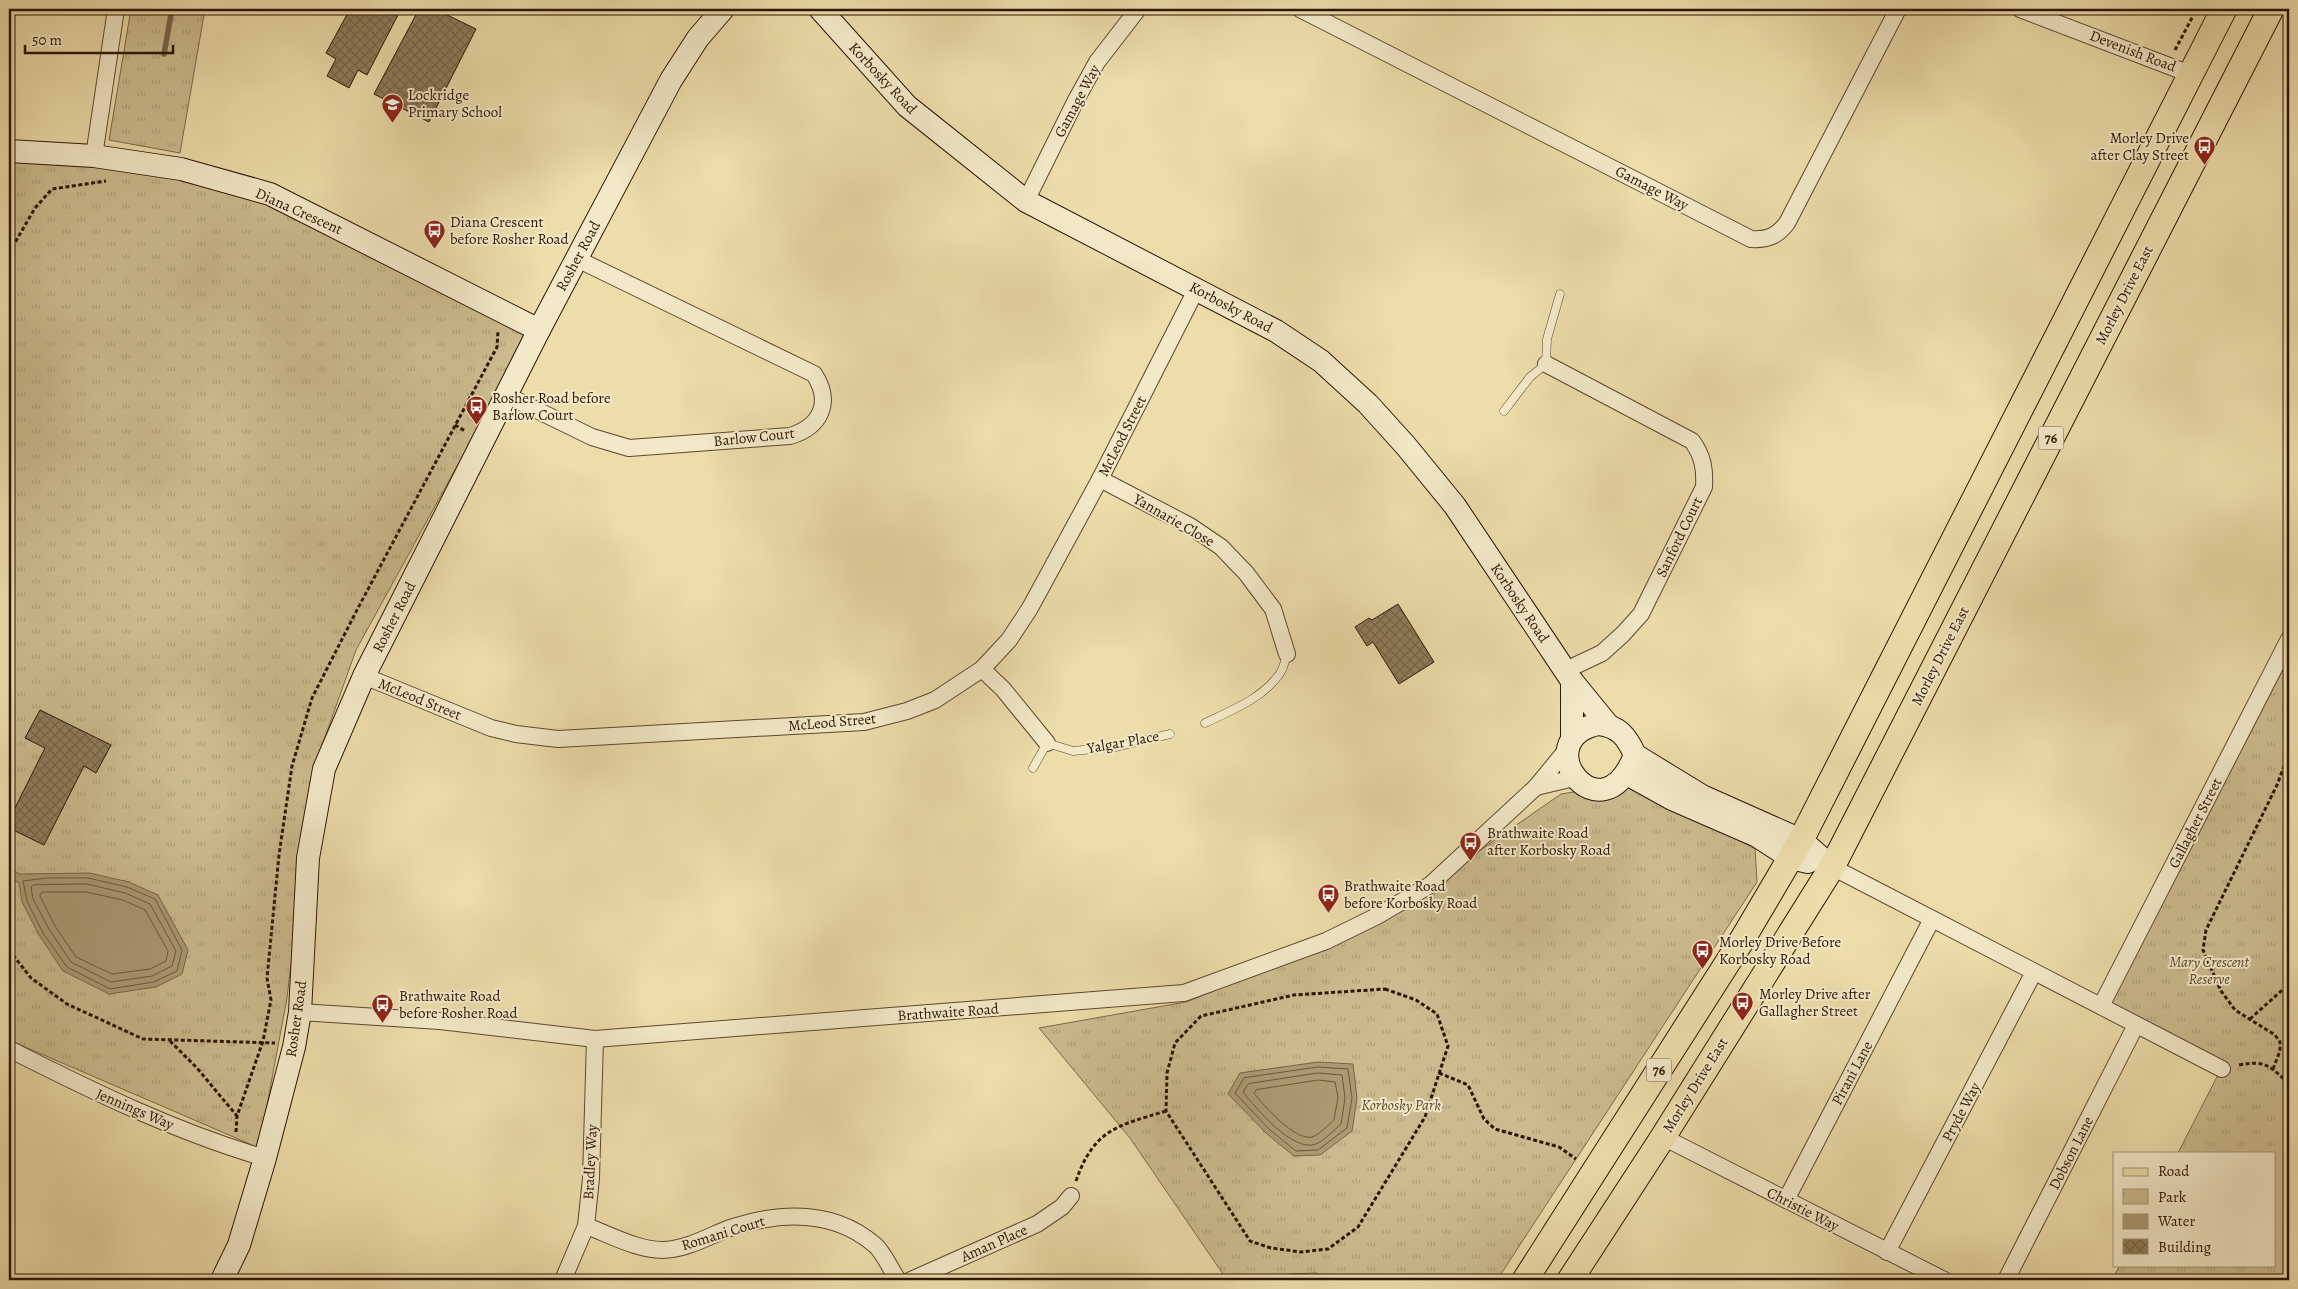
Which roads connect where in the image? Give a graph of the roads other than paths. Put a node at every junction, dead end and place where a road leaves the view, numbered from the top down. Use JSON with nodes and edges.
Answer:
{"nodes":[{"id":1,"x":116,"y":9,"type":"edge"},
{"id":2,"x":723,"y":9,"type":"edge"},
{"id":3,"x":820,"y":9,"type":"edge"},
{"id":4,"x":1138,"y":9,"type":"edge"},
{"id":5,"x":1300,"y":9,"type":"edge"},
{"id":6,"x":1898,"y":9,"type":"edge"},
{"id":7,"x":2020,"y":9,"type":"edge"},
{"id":8,"x":2224,"y":9,"type":"edge"},
{"id":9,"x":2271,"y":9,"type":"edge"},
{"id":10,"x":2179,"y":69,"type":"junction"},
{"id":11,"x":9,"y":151,"type":"edge"},
{"id":12,"x":94,"y":156,"type":"junction"},
{"id":13,"x":1026,"y":201,"type":"junction"},
{"id":14,"x":578,"y":259,"type":"junction"},
{"id":15,"x":1197,"y":288,"type":"junction"},
{"id":16,"x":1560,"y":294,"type":"dead end"},
{"id":17,"x":539,"y":330,"type":"junction"},
{"id":18,"x":1546,"y":364,"type":"junction"},
{"id":19,"x":506,"y":395,"type":"junction"},
{"id":20,"x":1504,"y":410,"type":"dead end"},
{"id":21,"x":1100,"y":479,"type":"junction"},
{"id":22,"x":2289,"y":639,"type":"edge"},
{"id":23,"x":1288,"y":654,"type":"joint"},
{"id":24,"x":982,"y":669,"type":"junction"},
{"id":25,"x":364,"y":676,"type":"junction"},
{"id":26,"x":1569,"y":676,"type":"junction"},
{"id":27,"x":1205,"y":723,"type":"dead end"},
{"id":28,"x":1608,"y":725,"type":"junction"},
{"id":29,"x":1170,"y":734,"type":"dead end"},
{"id":30,"x":1047,"y":744,"type":"junction"},
{"id":31,"x":1570,"y":744,"type":"junction"},
{"id":32,"x":1631,"y":765,"type":"junction"},
{"id":33,"x":1033,"y":768,"type":"dead end"},
{"id":34,"x":1574,"y":778,"type":"junction"},
{"id":35,"x":1536,"y":787,"type":"junction"},
{"id":36,"x":1796,"y":849,"type":"junction"},
{"id":37,"x":1832,"y":867,"type":"junction"},
{"id":38,"x":1932,"y":919,"type":"junction"},
{"id":39,"x":2034,"y":972,"type":"junction"},
{"id":40,"x":2101,"y":1006,"type":"junction"},
{"id":41,"x":300,"y":1012,"type":"junction"},
{"id":42,"x":2136,"y":1025,"type":"junction"},
{"id":43,"x":596,"y":1039,"type":"junction"},
{"id":44,"x":9,"y":1049,"type":"edge"},
{"id":45,"x":2222,"y":1069,"type":"road end"},
{"id":46,"x":1663,"y":1137,"type":"junction"},
{"id":47,"x":266,"y":1158,"type":"junction"},
{"id":48,"x":1071,"y":1196,"type":"road end"},
{"id":49,"x":1786,"y":1200,"type":"junction"},
{"id":50,"x":586,"y":1226,"type":"junction"},
{"id":51,"x":1887,"y":1252,"type":"junction"},
{"id":52,"x":222,"y":1280,"type":"edge"},
{"id":53,"x":563,"y":1280,"type":"edge"},
{"id":54,"x":898,"y":1280,"type":"edge"},
{"id":55,"x":911,"y":1280,"type":"edge"},
{"id":56,"x":1524,"y":1280,"type":"edge"},
{"id":57,"x":1570,"y":1280,"type":"edge"},
{"id":58,"x":1944,"y":1280,"type":"edge"},
{"id":59,"x":2006,"y":1280,"type":"edge"}],
"edges":[{"from":1,"to":12,"type":"street"},
{"from":2,"to":14,"type":"street","name":"Rosher Road"},
{"from":3,"to":13,"type":"street","name":"Korbosky Road"},
{"from":4,"to":13,"type":"street","name":"Gamage Way"},
{"from":5,"to":6,"type":"street","name":"Gamage Way"},
{"from":7,"to":10,"type":"street","name":"Devenish Road"},
{"from":8,"to":10,"type":"main road","number":"76"},
{"from":9,"to":37,"type":"main road","name":"Morley Drive East","number":"76"},
{"from":10,"to":36,"type":"main road","number":"76"},
{"from":11,"to":12,"type":"street","name":"Diana Crescent"},
{"from":12,"to":17,"type":"street","name":"Diana Crescent"},
{"from":13,"to":15,"type":"street","name":"Korbosky Road"},
{"from":14,"to":17,"type":"street","name":"Rosher Road"},
{"from":14,"to":19,"type":"street","name":"Barlow Court"},
{"from":15,"to":21,"type":"street","name":"McLeod Street"},
{"from":15,"to":26,"type":"street","name":"Korbosky Road"},
{"from":16,"to":18,"type":"lane"},
{"from":17,"to":19,"type":"street","name":"Rosher Road"},
{"from":18,"to":20,"type":"lane"},
{"from":18,"to":26,"type":"street","name":"Sanford Court"},
{"from":19,"to":25,"type":"street","name":"Rosher Road"},
{"from":21,"to":23,"type":"street","name":"Yannarie Close"},
{"from":21,"to":24,"type":"street","name":"McLeod Street"},
{"from":22,"to":40,"type":"street","name":"Gallagher Street"},
{"from":23,"to":27,"type":"lane","name":"Yannarie Close"},
{"from":24,"to":25,"type":"street","name":"McLeod Street"},
{"from":24,"to":30,"type":"street"},
{"from":25,"to":41,"type":"street","name":"Rosher Road"},
{"from":26,"to":28,"type":"street","name":"Korbosky Road"},
{"from":26,"to":31,"type":"street"},
{"from":28,"to":31,"type":"street"},
{"from":28,"to":32,"type":"street"},
{"from":29,"to":30,"type":"lane","name":"Yalgar Place"},
{"from":30,"to":33,"type":"lane"},
{"from":31,"to":34,"type":"street"},
{"from":31,"to":35,"type":"street","name":"Brathwaite Road"},
{"from":32,"to":34,"type":"street"},
{"from":32,"to":36,"type":"street"},
{"from":34,"to":35,"type":"street","name":"Brathwaite Road"},
{"from":35,"to":43,"type":"street","name":"Brathwaite Road"},
{"from":36,"to":37,"type":"street"},
{"from":36,"to":56,"type":"main road","number":"76"},
{"from":37,"to":38,"type":"street"},
{"from":37,"to":46,"type":"main road","name":"Morley Drive East","number":"76"},
{"from":38,"to":39,"type":"street"},
{"from":38,"to":49,"type":"street","name":"Pirani Lane"},
{"from":39,"to":40,"type":"street"},
{"from":39,"to":51,"type":"street","name":"Pryde Way"},
{"from":40,"to":42,"type":"street"},
{"from":41,"to":43,"type":"street","name":"Brathwaite Road"},
{"from":41,"to":47,"type":"street","name":"Rosher Road"},
{"from":42,"to":45,"type":"street"},
{"from":42,"to":59,"type":"street","name":"Dobson Lane"},
{"from":43,"to":50,"type":"street","name":"Bradley Way"},
{"from":44,"to":47,"type":"street","name":"Jennings Way"},
{"from":46,"to":49,"type":"street","name":"Christie Way"},
{"from":46,"to":57,"type":"main road","name":"Morley Drive East","number":"76"},
{"from":47,"to":52,"type":"street","name":"Rosher Road"},
{"from":48,"to":55,"type":"street","name":"Aman Place"},
{"from":49,"to":51,"type":"street","name":"Christie Way"},
{"from":50,"to":53,"type":"street","name":"Bradley Way"},
{"from":50,"to":54,"type":"street","name":"Romani Court"},
{"from":51,"to":58,"type":"street","name":"Christie Way"}]}
